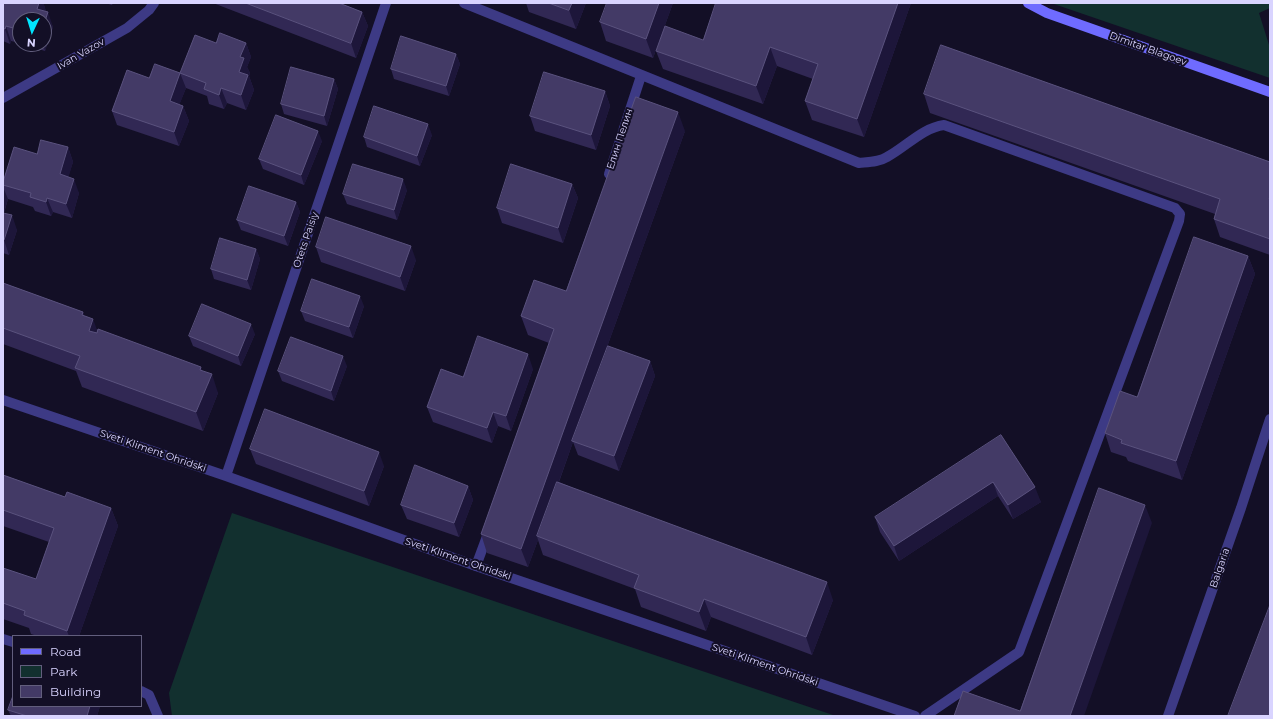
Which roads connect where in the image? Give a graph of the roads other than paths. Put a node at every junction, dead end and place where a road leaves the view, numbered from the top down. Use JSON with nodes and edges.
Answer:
{"nodes":[{"id":1,"x":154,"y":3,"type":"edge"},
{"id":2,"x":386,"y":3,"type":"edge"},
{"id":3,"x":464,"y":3,"type":"edge"},
{"id":4,"x":1028,"y":3,"type":"edge"},
{"id":5,"x":1040,"y":3,"type":"edge"},
{"id":6,"x":1047,"y":13,"type":"junction"},
{"id":7,"x":641,"y":76,"type":"junction"},
{"id":8,"x":1270,"y":92,"type":"edge"},
{"id":9,"x":3,"y":98,"type":"edge"},
{"id":10,"x":605,"y":186,"type":"edge"},
{"id":11,"x":3,"y":400,"type":"edge"},
{"id":12,"x":1270,"y":419,"type":"edge"},
{"id":13,"x":226,"y":476,"type":"junction"},
{"id":14,"x":492,"y":522,"type":"edge"},
{"id":15,"x":476,"y":566,"type":"junction"},
{"id":16,"x":142,"y":692,"type":"edge"},
{"id":17,"x":158,"y":716,"type":"edge"},
{"id":18,"x":914,"y":716,"type":"edge"},
{"id":19,"x":925,"y":716,"type":"edge"},
{"id":20,"x":1168,"y":716,"type":"edge"}],
"edges":[{"from":1,"to":9,"type":"street","name":"Ivan Vazov"},
{"from":2,"to":13,"type":"street","name":"Otets Paisiy"},
{"from":3,"to":7,"type":"street"},
{"from":4,"to":6,"type":"street","name":"Dimitar Blagoev"},
{"from":5,"to":6,"type":"street"},
{"from":6,"to":8,"type":"street","name":"Dimitar Blagoev"},
{"from":7,"to":10,"type":"street","name":"Елин Пелин"},
{"from":7,"to":19,"type":"street"},
{"from":11,"to":13,"type":"street","name":"Sveti Kliment Ohridski"},
{"from":12,"to":20,"type":"street","name":"Balgaria"},
{"from":13,"to":15,"type":"street","name":"Sveti Kliment Ohridski"},
{"from":14,"to":15,"type":"street"},
{"from":15,"to":18,"type":"street","name":"Sveti Kliment Ohridski"},
{"from":16,"to":17,"type":"street"}]}
